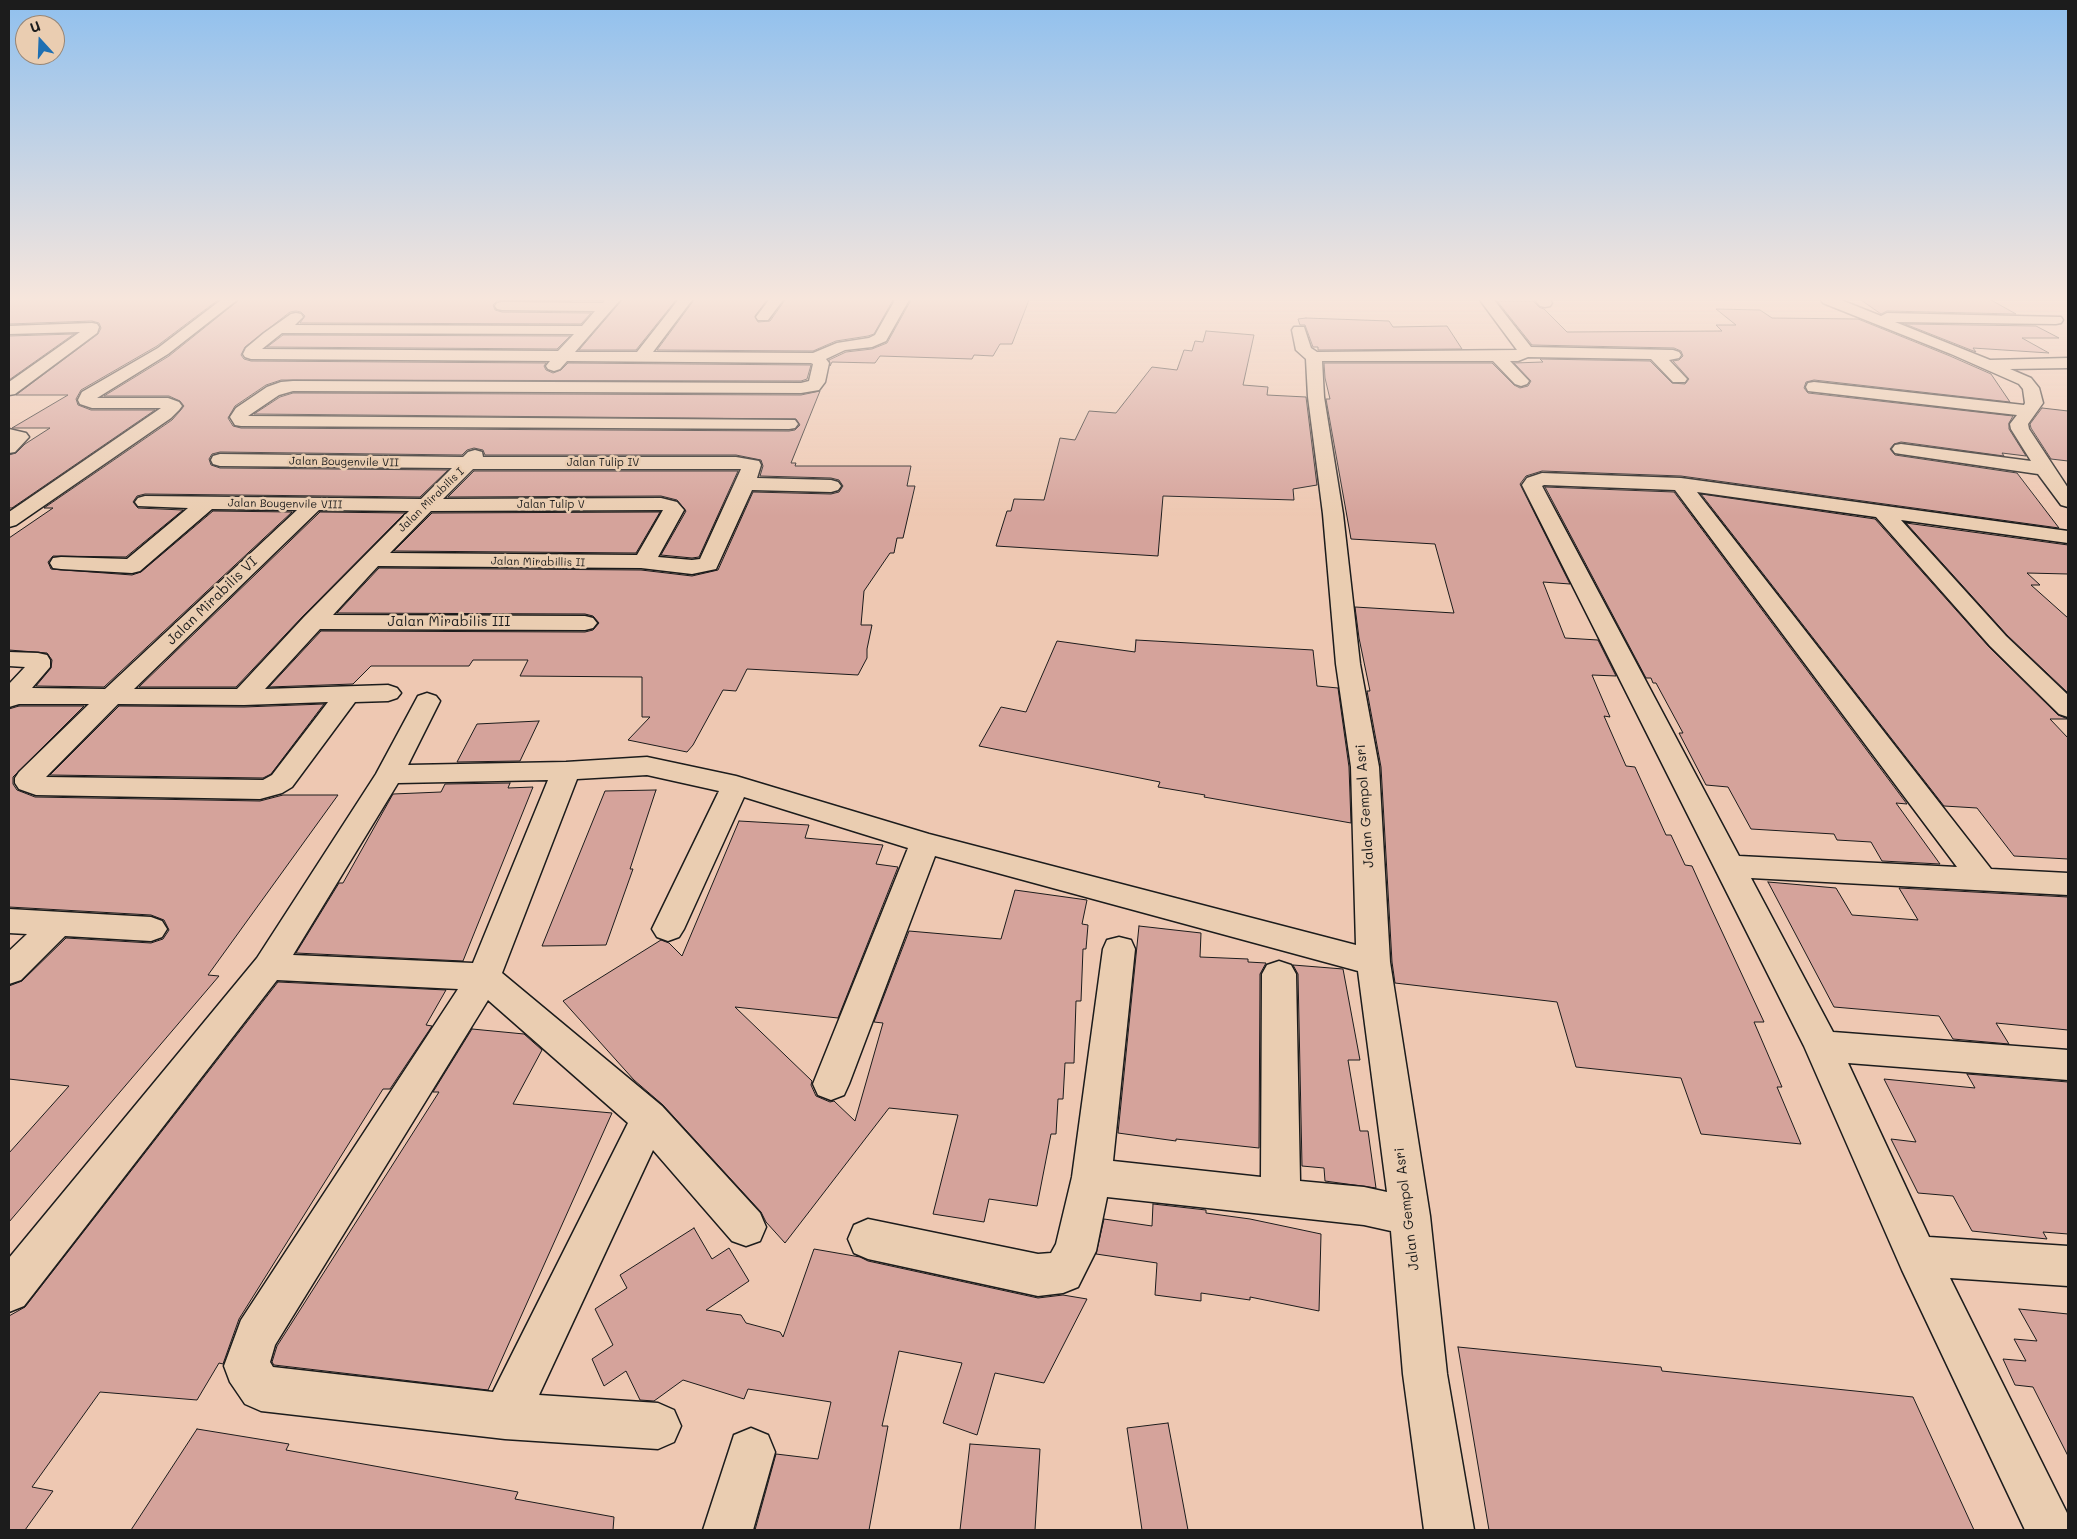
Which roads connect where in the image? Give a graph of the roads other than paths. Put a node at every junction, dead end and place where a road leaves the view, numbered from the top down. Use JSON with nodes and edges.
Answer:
{"nodes":[{"id":1,"x":34,"y":372,"type":"edge"},
{"id":2,"x":128,"y":372,"type":"edge"},
{"id":3,"x":549,"y":372,"type":"edge"},
{"id":4,"x":817,"y":372,"type":"edge"},
{"id":5,"x":1315,"y":372,"type":"edge"},
{"id":6,"x":1518,"y":372,"type":"edge"},
{"id":7,"x":1672,"y":372,"type":"edge"},
{"id":8,"x":2004,"y":372,"type":"edge"},
{"id":9,"x":1679,"y":379,"type":"dead end"},
{"id":10,"x":1521,"y":381,"type":"dead end"},
{"id":11,"x":1814,"y":386,"type":"dead end"},
{"id":12,"x":535,"y":388,"type":"junction"},
{"id":13,"x":9,"y":390,"type":"edge"},
{"id":14,"x":2029,"y":411,"type":"junction"},
{"id":15,"x":503,"y":423,"type":"junction"},
{"id":16,"x":789,"y":424,"type":"dead end"},
{"id":17,"x":746,"y":443,"type":"junction"},
{"id":18,"x":1901,"y":450,"type":"dead end"},
{"id":19,"x":220,"y":460,"type":"dead end"},
{"id":20,"x":469,"y":463,"type":"junction"},
{"id":21,"x":2044,"y":469,"type":"junction"},
{"id":22,"x":745,"y":484,"type":"junction"},
{"id":23,"x":1681,"y":484,"type":"junction"},
{"id":24,"x":831,"y":486,"type":"dead end"},
{"id":25,"x":2068,"y":501,"type":"edge"},
{"id":26,"x":145,"y":502,"type":"dead end"},
{"id":27,"x":207,"y":503,"type":"junction"},
{"id":28,"x":313,"y":505,"type":"junction"},
{"id":29,"x":425,"y":505,"type":"junction"},
{"id":30,"x":1883,"y":512,"type":"junction"},
{"id":31,"x":9,"y":521,"type":"edge"},
{"id":32,"x":2068,"y":537,"type":"edge"},
{"id":33,"x":372,"y":559,"type":"junction"},
{"id":34,"x":641,"y":562,"type":"junction"},
{"id":35,"x":61,"y":563,"type":"dead end"},
{"id":36,"x":312,"y":622,"type":"junction"},
{"id":37,"x":585,"y":623,"type":"dead end"},
{"id":38,"x":9,"y":659,"type":"edge"},
{"id":39,"x":388,"y":693,"type":"dead end"},
{"id":40,"x":348,"y":694,"type":"junction"},
{"id":41,"x":112,"y":696,"type":"junction"},
{"id":42,"x":11,"y":697,"type":"edge"},
{"id":43,"x":244,"y":697,"type":"junction"},
{"id":44,"x":427,"y":701,"type":"dead end"},
{"id":45,"x":2068,"y":709,"type":"edge"},
{"id":46,"x":566,"y":771,"type":"junction"},
{"id":47,"x":390,"y":774,"type":"junction"},
{"id":48,"x":736,"y":786,"type":"junction"},
{"id":49,"x":926,"y":843,"type":"junction"},
{"id":50,"x":1729,"y":866,"type":"junction"},
{"id":51,"x":1983,"y":880,"type":"junction"},
{"id":52,"x":2068,"y":884,"type":"edge"},
{"id":53,"x":9,"y":921,"type":"edge"},
{"id":54,"x":58,"y":923,"type":"junction"},
{"id":55,"x":151,"y":929,"type":"dead end"},
{"id":56,"x":668,"y":929,"type":"dead end"},
{"id":57,"x":1120,"y":949,"type":"dead end"},
{"id":58,"x":1373,"y":962,"type":"junction"},
{"id":59,"x":269,"y":967,"type":"junction"},
{"id":60,"x":9,"y":971,"type":"edge"},
{"id":61,"x":1279,"y":974,"type":"dead end"},
{"id":62,"x":484,"y":977,"type":"junction"},
{"id":63,"x":1822,"y":1046,"type":"junction"},
{"id":64,"x":2068,"y":1066,"type":"edge"},
{"id":65,"x":831,"y":1084,"type":"dead end"},
{"id":66,"x":649,"y":1118,"type":"junction"},
{"id":67,"x":1092,"y":1177,"type":"junction"},
{"id":68,"x":1281,"y":1197,"type":"junction"},
{"id":69,"x":1410,"y":1216,"type":"junction"},
{"id":70,"x":746,"y":1227,"type":"dead end"},
{"id":71,"x":868,"y":1239,"type":"dead end"},
{"id":72,"x":1916,"y":1256,"type":"junction"},
{"id":73,"x":2068,"y":1266,"type":"edge"},
{"id":74,"x":9,"y":1292,"type":"edge"},
{"id":75,"x":505,"y":1416,"type":"junction"},
{"id":76,"x":658,"y":1426,"type":"dead end"},
{"id":77,"x":751,"y":1452,"type":"dead end"},
{"id":78,"x":728,"y":1530,"type":"edge"},
{"id":79,"x":1449,"y":1530,"type":"edge"},
{"id":80,"x":2050,"y":1530,"type":"edge"}],
"edges":[{"from":1,"to":13,"type":"street"},
{"from":2,"to":31,"type":"street"},
{"from":3,"to":12,"type":"street","name":"Jalan Mirabilis I"},
{"from":4,"to":12,"type":"street"},
{"from":5,"to":58,"type":"street","name":"Jalan Gempol Asri"},
{"from":6,"to":10,"type":"street"},
{"from":7,"to":9,"type":"street"},
{"from":8,"to":14,"type":"street"},
{"from":11,"to":14,"type":"street"},
{"from":12,"to":15,"type":"street","name":"Jalan Mirabilis I"},
{"from":12,"to":15,"type":"street"},
{"from":14,"to":21,"type":"street"},
{"from":15,"to":17,"type":"street"},
{"from":15,"to":20,"type":"street","name":"Jalan Mirabilis I"},
{"from":16,"to":17,"type":"street"},
{"from":17,"to":20,"type":"street","name":"Jalan Tulip IV"},
{"from":17,"to":22,"type":"street"},
{"from":18,"to":21,"type":"street"},
{"from":19,"to":20,"type":"street","name":"Jalan Bougenvile VII"},
{"from":20,"to":29,"type":"street","name":"Jalan Mirabilis I"},
{"from":21,"to":25,"type":"street"},
{"from":22,"to":24,"type":"street"},
{"from":22,"to":34,"type":"street","name":"Jalan Mirabillis II"},
{"from":23,"to":30,"type":"street"},
{"from":23,"to":50,"type":"street"},
{"from":23,"to":51,"type":"street"},
{"from":26,"to":27,"type":"street","name":"Jalan Bougenvile VIII"},
{"from":27,"to":28,"type":"street","name":"Jalan Bougenvile VIII"},
{"from":27,"to":35,"type":"street"},
{"from":28,"to":29,"type":"street","name":"Jalan Bougenvile VIII"},
{"from":28,"to":41,"type":"street","name":"Jalan Mirabilis VI"},
{"from":29,"to":33,"type":"street","name":"Jalan Mirabilis I"},
{"from":29,"to":34,"type":"street","name":"Jalan Tulip V"},
{"from":30,"to":32,"type":"street"},
{"from":30,"to":45,"type":"street"},
{"from":33,"to":34,"type":"street","name":"Jalan Mirabillis II"},
{"from":33,"to":36,"type":"street","name":"Jalan Mirabilis I"},
{"from":36,"to":37,"type":"street","name":"Jalan Mirabilis III"},
{"from":36,"to":43,"type":"street","name":"Jalan Mirabilis I"},
{"from":38,"to":42,"type":"street"},
{"from":39,"to":40,"type":"street"},
{"from":40,"to":41,"type":"street","name":"Jalan Mirabilis VI"},
{"from":40,"to":43,"type":"street"},
{"from":41,"to":42,"type":"street"},
{"from":41,"to":43,"type":"street"},
{"from":44,"to":47,"type":"street"},
{"from":46,"to":47,"type":"street"},
{"from":46,"to":48,"type":"street"},
{"from":46,"to":62,"type":"street"},
{"from":47,"to":59,"type":"street"},
{"from":48,"to":49,"type":"street"},
{"from":48,"to":56,"type":"street"},
{"from":49,"to":58,"type":"street"},
{"from":49,"to":65,"type":"street"},
{"from":50,"to":51,"type":"street"},
{"from":50,"to":63,"type":"street"},
{"from":51,"to":52,"type":"street"},
{"from":53,"to":54,"type":"street"},
{"from":54,"to":55,"type":"street"},
{"from":54,"to":60,"type":"street"},
{"from":57,"to":67,"type":"street"},
{"from":58,"to":69,"type":"street","name":"Jalan Gempol Asri"},
{"from":59,"to":62,"type":"street"},
{"from":59,"to":74,"type":"street"},
{"from":61,"to":68,"type":"street"},
{"from":62,"to":66,"type":"street"},
{"from":62,"to":75,"type":"street"},
{"from":63,"to":64,"type":"street"},
{"from":63,"to":72,"type":"street"},
{"from":66,"to":70,"type":"street"},
{"from":66,"to":75,"type":"street"},
{"from":67,"to":68,"type":"street"},
{"from":67,"to":71,"type":"street"},
{"from":68,"to":69,"type":"street"},
{"from":69,"to":79,"type":"street","name":"Jalan Gempol Asri"},
{"from":72,"to":73,"type":"street"},
{"from":72,"to":80,"type":"street"},
{"from":75,"to":76,"type":"street"},
{"from":77,"to":78,"type":"street"}]}
